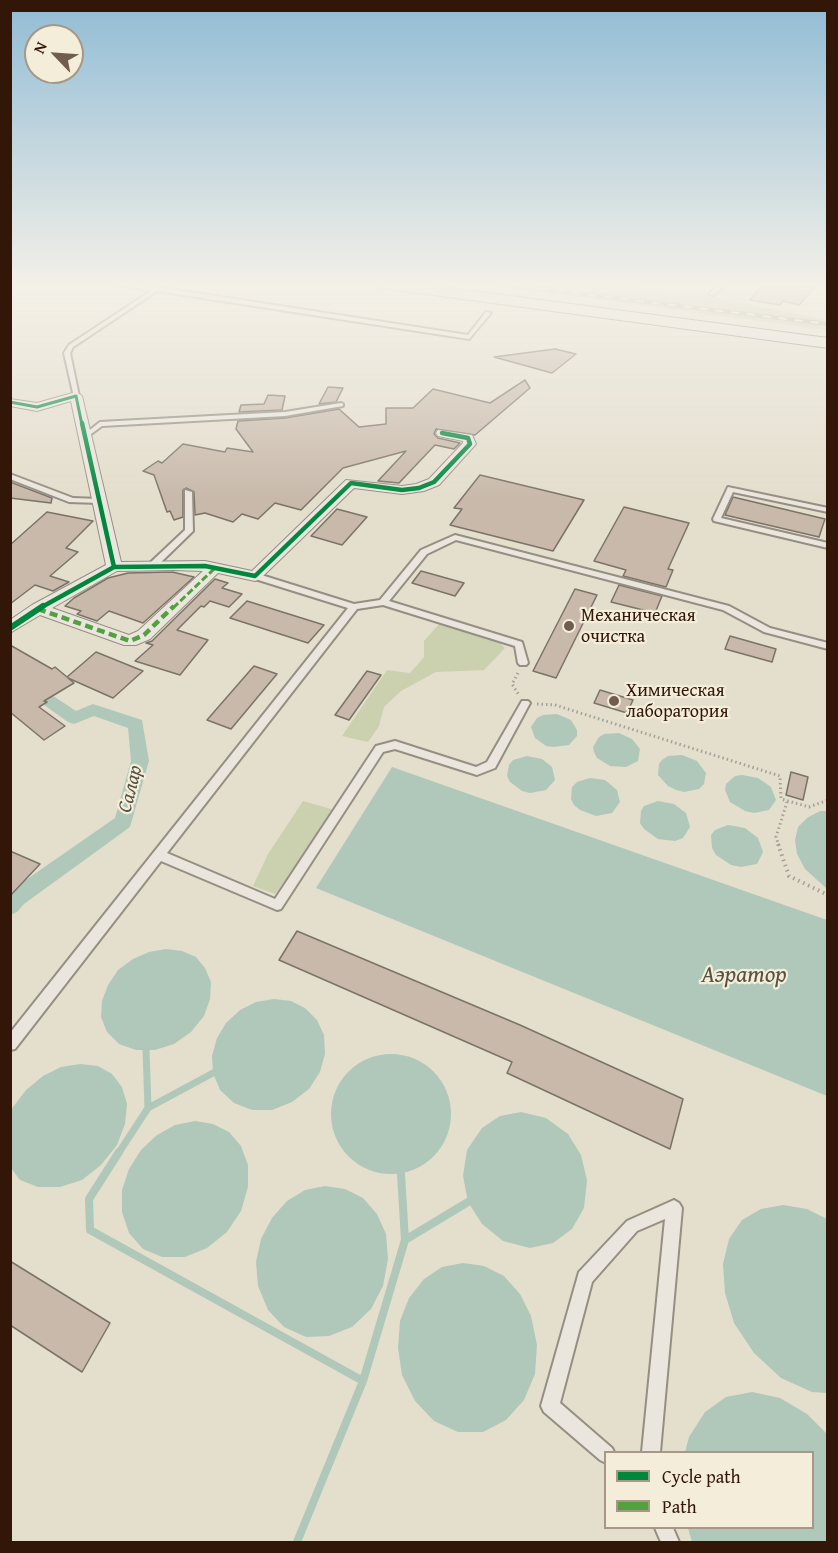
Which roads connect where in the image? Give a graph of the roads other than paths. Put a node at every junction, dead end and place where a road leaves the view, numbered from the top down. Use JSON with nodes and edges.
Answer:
{"nodes":[{"id":1,"x":68,"y":355,"type":"edge"},
{"id":2,"x":76,"y":396,"type":"junction"},
{"id":3,"x":10,"y":402,"type":"edge"},
{"id":4,"x":341,"y":405,"type":"dead end"},
{"id":5,"x":442,"y":433,"type":"dead end"},
{"id":6,"x":85,"y":436,"type":"junction"},
{"id":7,"x":10,"y":476,"type":"edge"},
{"id":8,"x":188,"y":492,"type":"dead end"},
{"id":9,"x":99,"y":501,"type":"junction"},
{"id":10,"x":828,"y":510,"type":"edge"},
{"id":11,"x":828,"y":546,"type":"edge"},
{"id":12,"x":153,"y":565,"type":"junction"},
{"id":13,"x":114,"y":567,"type":"junction"},
{"id":14,"x":214,"y":569,"type":"junction"},
{"id":15,"x":255,"y":576,"type":"junction"},
{"id":16,"x":383,"y":602,"type":"junction"},
{"id":17,"x":354,"y":607,"type":"junction"},
{"id":18,"x":38,"y":609,"type":"junction"},
{"id":19,"x":10,"y":628,"type":"edge"},
{"id":20,"x":828,"y":646,"type":"edge"},
{"id":21,"x":523,"y":663,"type":"dead end"},
{"id":22,"x":525,"y":703,"type":"road end"},
{"id":23,"x":159,"y":855,"type":"junction"},
{"id":24,"x":10,"y":1044,"type":"edge"},
{"id":25,"x":651,"y":1451,"type":"edge"},
{"id":26,"x":604,"y":1452,"type":"edge"}],
"edges":[{"from":1,"to":2,"type":"lane"},
{"from":2,"to":3,"type":"street"},
{"from":2,"to":6,"type":"street"},
{"from":4,"to":6,"type":"lane"},
{"from":5,"to":15,"type":"street"},
{"from":6,"to":9,"type":"street"},
{"from":7,"to":9,"type":"lane"},
{"from":8,"to":12,"type":"lane"},
{"from":9,"to":13,"type":"street"},
{"from":10,"to":11,"type":"lane"},
{"from":12,"to":13,"type":"street"},
{"from":12,"to":14,"type":"street"},
{"from":13,"to":18,"type":"street"},
{"from":14,"to":15,"type":"street"},
{"from":14,"to":18,"type":"street"},
{"from":15,"to":17,"type":"lane"},
{"from":16,"to":17,"type":"lane"},
{"from":16,"to":20,"type":"lane"},
{"from":16,"to":21,"type":"lane"},
{"from":17,"to":23,"type":"lane"},
{"from":18,"to":19,"type":"street"},
{"from":22,"to":23,"type":"lane"},
{"from":23,"to":24,"type":"lane"},
{"from":25,"to":26,"type":"lane"}]}
